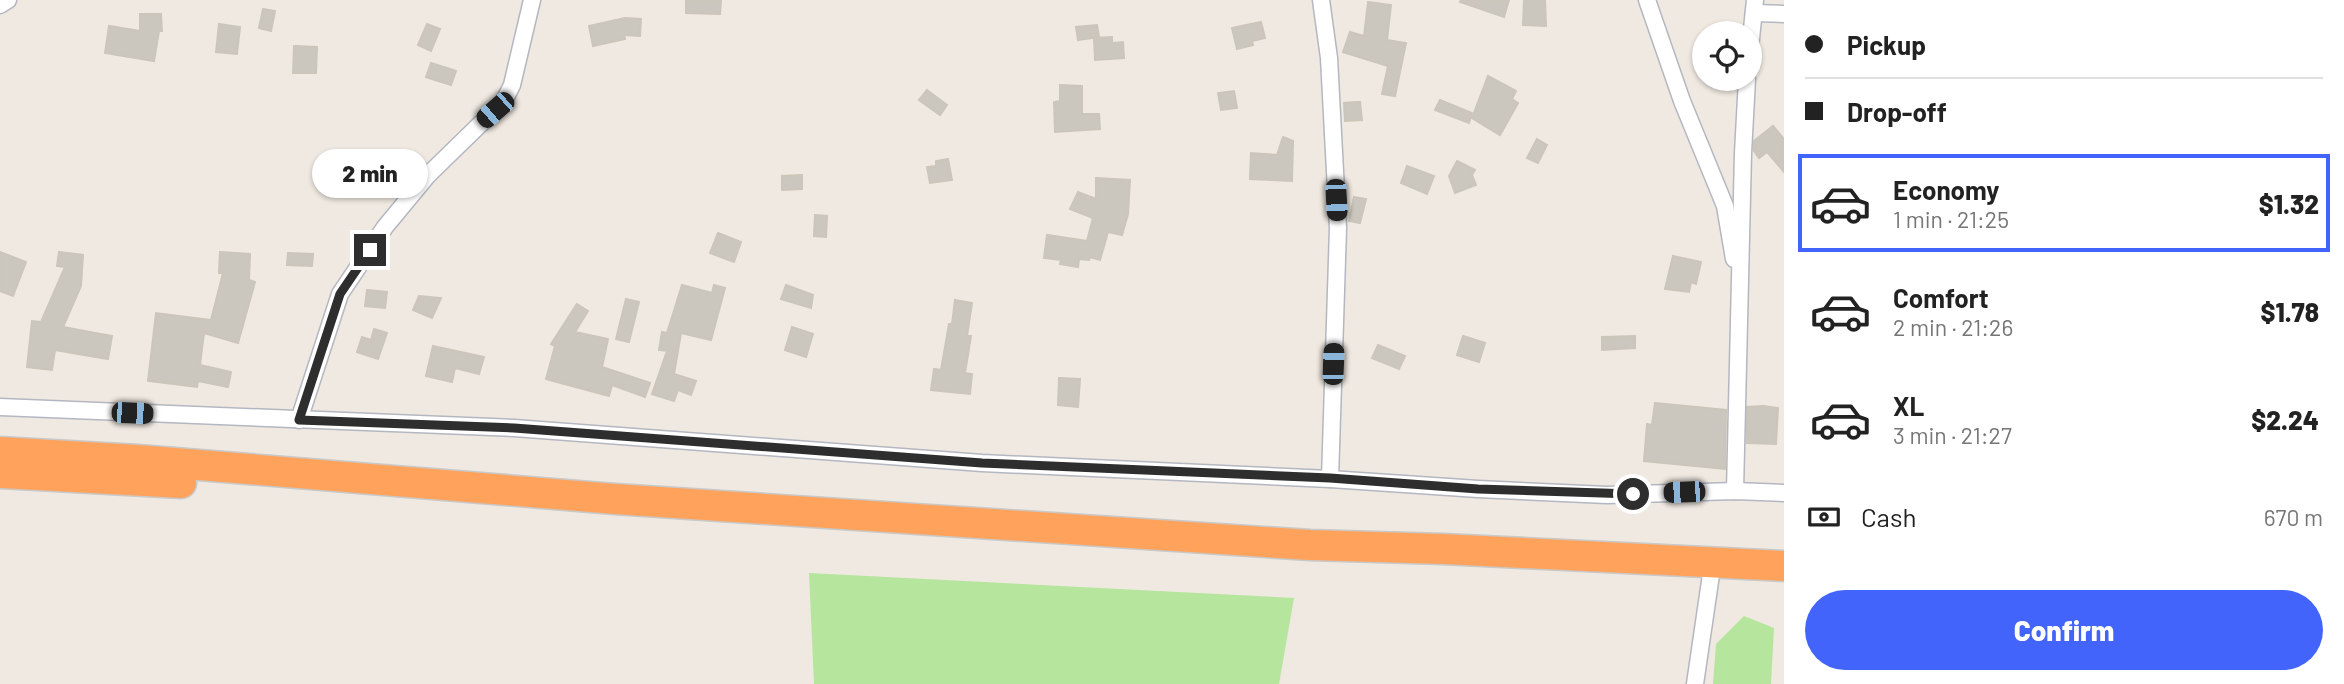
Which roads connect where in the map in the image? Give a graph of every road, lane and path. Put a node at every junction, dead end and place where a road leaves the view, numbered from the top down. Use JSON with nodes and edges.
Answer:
{"nodes":[{"id":1,"x":8,"y":0,"type":"edge"},
{"id":2,"x":532,"y":0,"type":"edge"},
{"id":3,"x":1321,"y":0,"type":"edge"},
{"id":4,"x":1647,"y":0,"type":"edge"},
{"id":5,"x":0,"y":5,"type":"edge"},
{"id":6,"x":1754,"y":6,"type":"edge"},
{"id":7,"x":1784,"y":14,"type":"edge"},
{"id":8,"x":1746,"y":91,"type":"edge"},
{"id":9,"x":1741,"y":293,"type":"junction"},
{"id":10,"x":0,"y":407,"type":"edge"},
{"id":11,"x":299,"y":420,"type":"junction"},
{"id":12,"x":0,"y":452,"type":"edge"},
{"id":13,"x":0,"y":473,"type":"edge"},
{"id":14,"x":1330,"y":478,"type":"junction"},
{"id":15,"x":1735,"y":491,"type":"junction"},
{"id":16,"x":1784,"y":493,"type":"edge"},
{"id":17,"x":615,"y":499,"type":"junction"},
{"id":18,"x":1713,"y":562,"type":"junction"},
{"id":19,"x":1784,"y":566,"type":"edge"},
{"id":20,"x":1695,"y":684,"type":"edge"}],
"edges":[{"from":1,"to":5,"type":"street"},
{"from":2,"to":11,"type":"street"},
{"from":3,"to":14,"type":"street"},
{"from":4,"to":9,"type":"street"},
{"from":6,"to":7,"type":"street"},
{"from":8,"to":9,"type":"street"},
{"from":9,"to":15,"type":"street"},
{"from":10,"to":11,"type":"street"},
{"from":11,"to":14,"type":"street"},
{"from":12,"to":17,"type":"highway"},
{"from":13,"to":17,"type":"highway"},
{"from":14,"to":15,"type":"street"},
{"from":15,"to":16,"type":"street"},
{"from":17,"to":18,"type":"highway"},
{"from":18,"to":19,"type":"highway"},
{"from":18,"to":20,"type":"street"}]}
